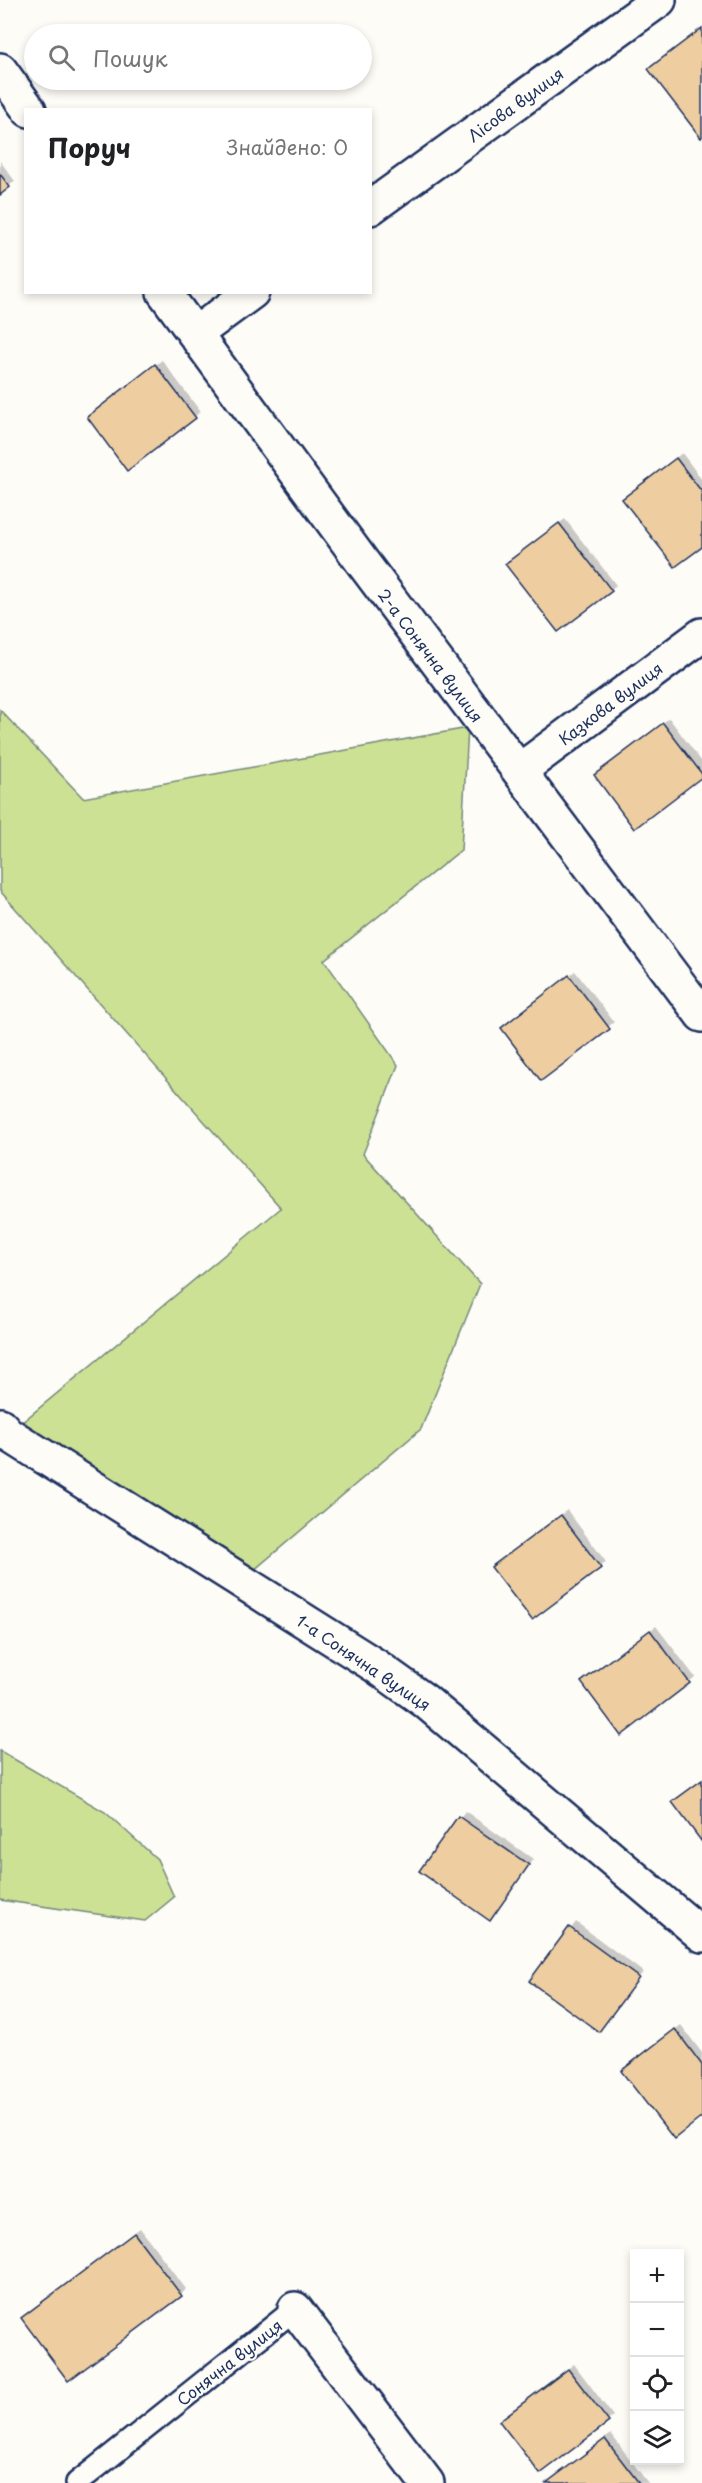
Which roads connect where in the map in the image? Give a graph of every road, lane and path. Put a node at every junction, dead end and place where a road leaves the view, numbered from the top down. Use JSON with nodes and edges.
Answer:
{"nodes":[{"id":1,"x":659,"y":0,"type":"edge"},
{"id":2,"x":0,"y":70,"type":"edge"},
{"id":3,"x":28,"y":108,"type":"edge"},
{"id":4,"x":372,"y":207,"type":"edge"},
{"id":5,"x":165,"y":294,"type":"edge"},
{"id":6,"x":249,"y":294,"type":"edge"},
{"id":7,"x":195,"y":334,"type":"junction"},
{"id":8,"x":702,"y":635,"type":"edge"},
{"id":9,"x":519,"y":771,"type":"junction"},
{"id":10,"x":702,"y":1015,"type":"edge"},
{"id":11,"x":2,"y":1435,"type":"edge"},
{"id":12,"x":702,"y":1935,"type":"edge"},
{"id":13,"x":295,"y":2309,"type":"joint"},
{"id":14,"x":77,"y":2483,"type":"edge"},
{"id":15,"x":427,"y":2483,"type":"edge"}],
"edges":[{"from":1,"to":4,"type":"street","name":"Лісова вулиця"},
{"from":2,"to":3,"type":"street"},
{"from":5,"to":7,"type":"street","name":"2-а Сонячна вулиця"},
{"from":6,"to":7,"type":"street"},
{"from":7,"to":9,"type":"street","name":"2-а Сонячна вулиця"},
{"from":8,"to":9,"type":"street","name":"Казкова вулиця"},
{"from":9,"to":10,"type":"street","name":"2-а Сонячна вулиця"},
{"from":11,"to":12,"type":"street","name":"1-а Сонячна вулиця"},
{"from":13,"to":14,"type":"lane","name":"Сонячна вулиця"},
{"from":13,"to":15,"type":"street","name":"Сонячна вулиця"}]}
